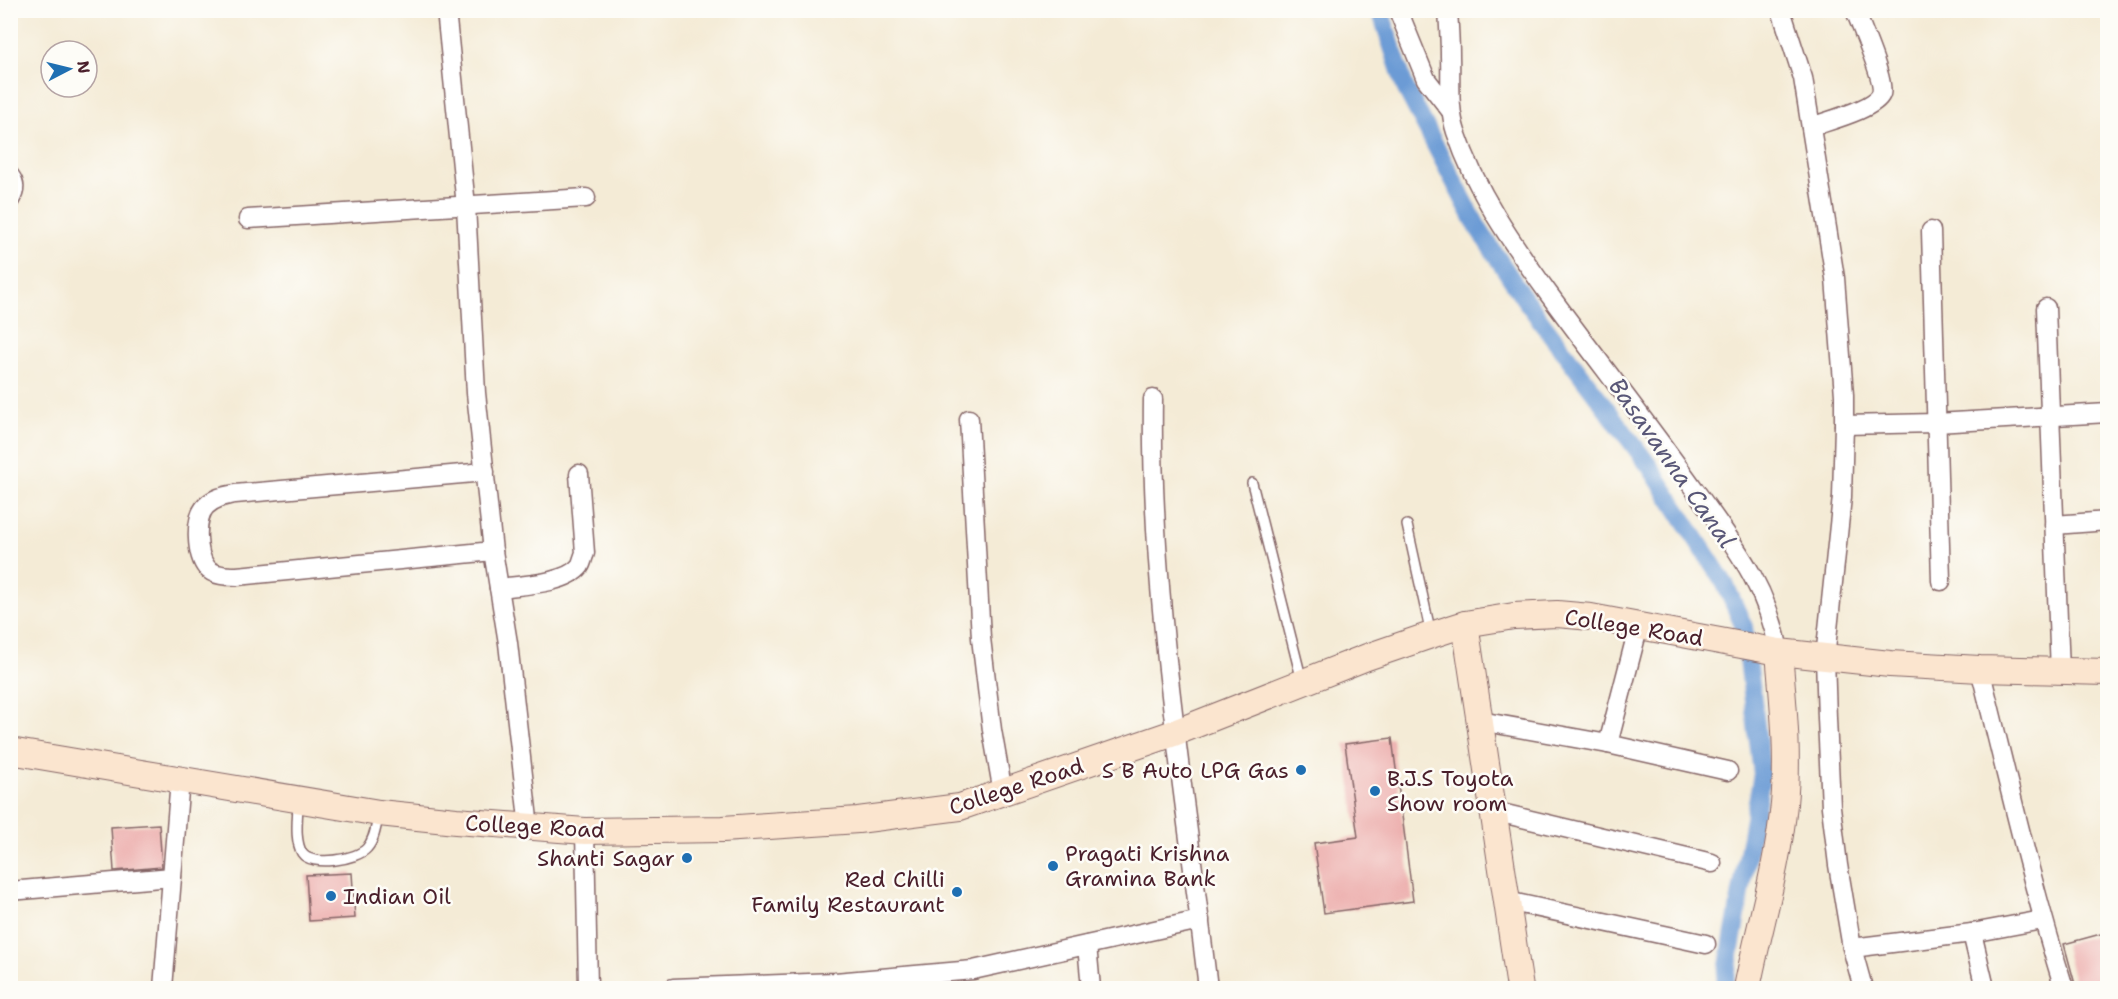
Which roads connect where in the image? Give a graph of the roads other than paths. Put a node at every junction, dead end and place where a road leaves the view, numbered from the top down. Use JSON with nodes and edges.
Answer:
{"nodes":[{"id":1,"x":446,"y":10,"type":"edge"},
{"id":2,"x":1398,"y":10,"type":"edge"},
{"id":3,"x":1448,"y":10,"type":"edge"},
{"id":4,"x":1781,"y":10,"type":"edge"},
{"id":5,"x":1855,"y":10,"type":"edge"},
{"id":6,"x":1451,"y":111,"type":"junction"},
{"id":7,"x":1811,"y":127,"type":"junction"},
{"id":8,"x":10,"y":176,"type":"edge"},
{"id":9,"x":586,"y":198,"type":"dead end"},
{"id":10,"x":10,"y":200,"type":"edge"},
{"id":11,"x":466,"y":206,"type":"junction"},
{"id":12,"x":248,"y":219,"type":"dead end"},
{"id":13,"x":1930,"y":231,"type":"dead end"},
{"id":14,"x":2046,"y":308,"type":"dead end"},
{"id":15,"x":1153,"y":399,"type":"dead end"},
{"id":16,"x":2108,"y":413,"type":"edge"},
{"id":17,"x":2050,"y":416,"type":"junction"},
{"id":18,"x":969,"y":419,"type":"dead end"},
{"id":19,"x":1936,"y":423,"type":"junction"},
{"id":20,"x":1844,"y":424,"type":"junction"},
{"id":21,"x":485,"y":472,"type":"junction"},
{"id":22,"x":579,"y":474,"type":"dead end"},
{"id":23,"x":1252,"y":483,"type":"dead end"},
{"id":24,"x":2108,"y":521,"type":"edge"},
{"id":25,"x":1407,"y":525,"type":"dead end"},
{"id":26,"x":2054,"y":525,"type":"junction"},
{"id":27,"x":493,"y":551,"type":"junction"},
{"id":28,"x":1941,"y":581,"type":"dead end"},
{"id":29,"x":499,"y":588,"type":"junction"},
{"id":30,"x":1465,"y":624,"type":"junction"},
{"id":31,"x":1639,"y":626,"type":"junction"},
{"id":32,"x":1431,"y":635,"type":"junction"},
{"id":33,"x":1768,"y":650,"type":"junction"},
{"id":34,"x":1825,"y":658,"type":"junction"},
{"id":35,"x":1980,"y":669,"type":"junction"},
{"id":36,"x":2060,"y":672,"type":"junction"},
{"id":37,"x":2108,"y":672,"type":"edge"},
{"id":38,"x":1303,"y":683,"type":"junction"},
{"id":39,"x":1480,"y":721,"type":"junction"},
{"id":40,"x":1174,"y":733,"type":"junction"},
{"id":41,"x":1608,"y":744,"type":"junction"},
{"id":42,"x":10,"y":751,"type":"edge"},
{"id":43,"x":1728,"y":771,"type":"dead end"},
{"id":44,"x":180,"y":779,"type":"junction"},
{"id":45,"x":1002,"y":793,"type":"junction"},
{"id":46,"x":298,"y":800,"type":"junction"},
{"id":47,"x":1493,"y":811,"type":"junction"},
{"id":48,"x":379,"y":813,"type":"junction"},
{"id":49,"x":529,"y":828,"type":"junction"},
{"id":50,"x":585,"y":831,"type":"junction"},
{"id":51,"x":1712,"y":863,"type":"dead end"},
{"id":52,"x":172,"y":878,"type":"junction"},
{"id":53,"x":10,"y":891,"type":"edge"},
{"id":54,"x":1507,"y":901,"type":"junction"},
{"id":55,"x":1200,"y":920,"type":"junction"},
{"id":56,"x":2042,"y":920,"type":"junction"},
{"id":57,"x":1972,"y":933,"type":"junction"},
{"id":58,"x":1706,"y":944,"type":"dead end"},
{"id":59,"x":1086,"y":945,"type":"junction"},
{"id":60,"x":1852,"y":948,"type":"junction"},
{"id":61,"x":974,"y":979,"type":"edge"},
{"id":62,"x":835,"y":985,"type":"edge"},
{"id":63,"x":163,"y":988,"type":"edge"},
{"id":64,"x":588,"y":988,"type":"edge"},
{"id":65,"x":673,"y":988,"type":"edge"},
{"id":66,"x":706,"y":988,"type":"edge"},
{"id":67,"x":1091,"y":988,"type":"edge"},
{"id":68,"x":1208,"y":988,"type":"edge"},
{"id":69,"x":1520,"y":988,"type":"edge"},
{"id":70,"x":1747,"y":988,"type":"edge"},
{"id":71,"x":1863,"y":988,"type":"edge"},
{"id":72,"x":1985,"y":988,"type":"edge"},
{"id":73,"x":2064,"y":988,"type":"edge"}],
"edges":[{"from":1,"to":11,"type":"street"},
{"from":2,"to":6,"type":"street"},
{"from":3,"to":6,"type":"street"},
{"from":4,"to":7,"type":"street"},
{"from":5,"to":7,"type":"street"},
{"from":6,"to":33,"type":"street"},
{"from":7,"to":20,"type":"street"},
{"from":8,"to":10,"type":"street"},
{"from":9,"to":11,"type":"street"},
{"from":11,"to":12,"type":"street"},
{"from":11,"to":21,"type":"street"},
{"from":13,"to":19,"type":"street"},
{"from":14,"to":17,"type":"street"},
{"from":15,"to":40,"type":"street"},
{"from":16,"to":17,"type":"street"},
{"from":17,"to":19,"type":"street"},
{"from":17,"to":26,"type":"street"},
{"from":18,"to":45,"type":"street"},
{"from":19,"to":20,"type":"street"},
{"from":19,"to":28,"type":"street"},
{"from":20,"to":34,"type":"street"},
{"from":21,"to":27,"type":"street"},
{"from":21,"to":27,"type":"street"},
{"from":22,"to":29,"type":"street"},
{"from":23,"to":38,"type":"lane"},
{"from":24,"to":26,"type":"street"},
{"from":25,"to":32,"type":"lane"},
{"from":26,"to":36,"type":"street"},
{"from":27,"to":29,"type":"street"},
{"from":29,"to":49,"type":"street"},
{"from":30,"to":31,"type":"main road","name":"College Road"},
{"from":30,"to":32,"type":"main road","name":"College Road"},
{"from":30,"to":39,"type":"main road"},
{"from":31,"to":33,"type":"main road","name":"College Road"},
{"from":31,"to":41,"type":"street"},
{"from":32,"to":38,"type":"main road","name":"College Road"},
{"from":33,"to":34,"type":"main road","name":"College Road"},
{"from":33,"to":70,"type":"main road"},
{"from":34,"to":35,"type":"main road","name":"College Road"},
{"from":34,"to":60,"type":"street"},
{"from":35,"to":36,"type":"main road","name":"College Road"},
{"from":35,"to":56,"type":"street"},
{"from":36,"to":37,"type":"main road","name":"College Road"},
{"from":38,"to":40,"type":"main road","name":"College Road"},
{"from":39,"to":41,"type":"street"},
{"from":39,"to":47,"type":"main road"},
{"from":40,"to":45,"type":"main road","name":"College Road"},
{"from":40,"to":55,"type":"street"},
{"from":41,"to":43,"type":"street"},
{"from":42,"to":44,"type":"main road","name":"College Road"},
{"from":44,"to":46,"type":"main road","name":"College Road"},
{"from":44,"to":52,"type":"street"},
{"from":45,"to":50,"type":"main road","name":"College Road"},
{"from":46,"to":48,"type":"main road","name":"College Road"},
{"from":46,"to":48,"type":"lane"},
{"from":47,"to":51,"type":"street"},
{"from":47,"to":54,"type":"main road"},
{"from":48,"to":49,"type":"main road","name":"College Road"},
{"from":49,"to":50,"type":"main road","name":"College Road"},
{"from":50,"to":64,"type":"street"},
{"from":52,"to":53,"type":"street"},
{"from":52,"to":63,"type":"street"},
{"from":54,"to":58,"type":"street"},
{"from":54,"to":69,"type":"main road"},
{"from":55,"to":59,"type":"street"},
{"from":55,"to":68,"type":"street"},
{"from":56,"to":57,"type":"street"},
{"from":56,"to":73,"type":"street"},
{"from":57,"to":60,"type":"street"},
{"from":57,"to":72,"type":"street"},
{"from":59,"to":61,"type":"street"},
{"from":59,"to":67,"type":"street"},
{"from":60,"to":71,"type":"street"},
{"from":61,"to":62,"type":"street"},
{"from":62,"to":66,"type":"street"},
{"from":65,"to":66,"type":"street"}]}
